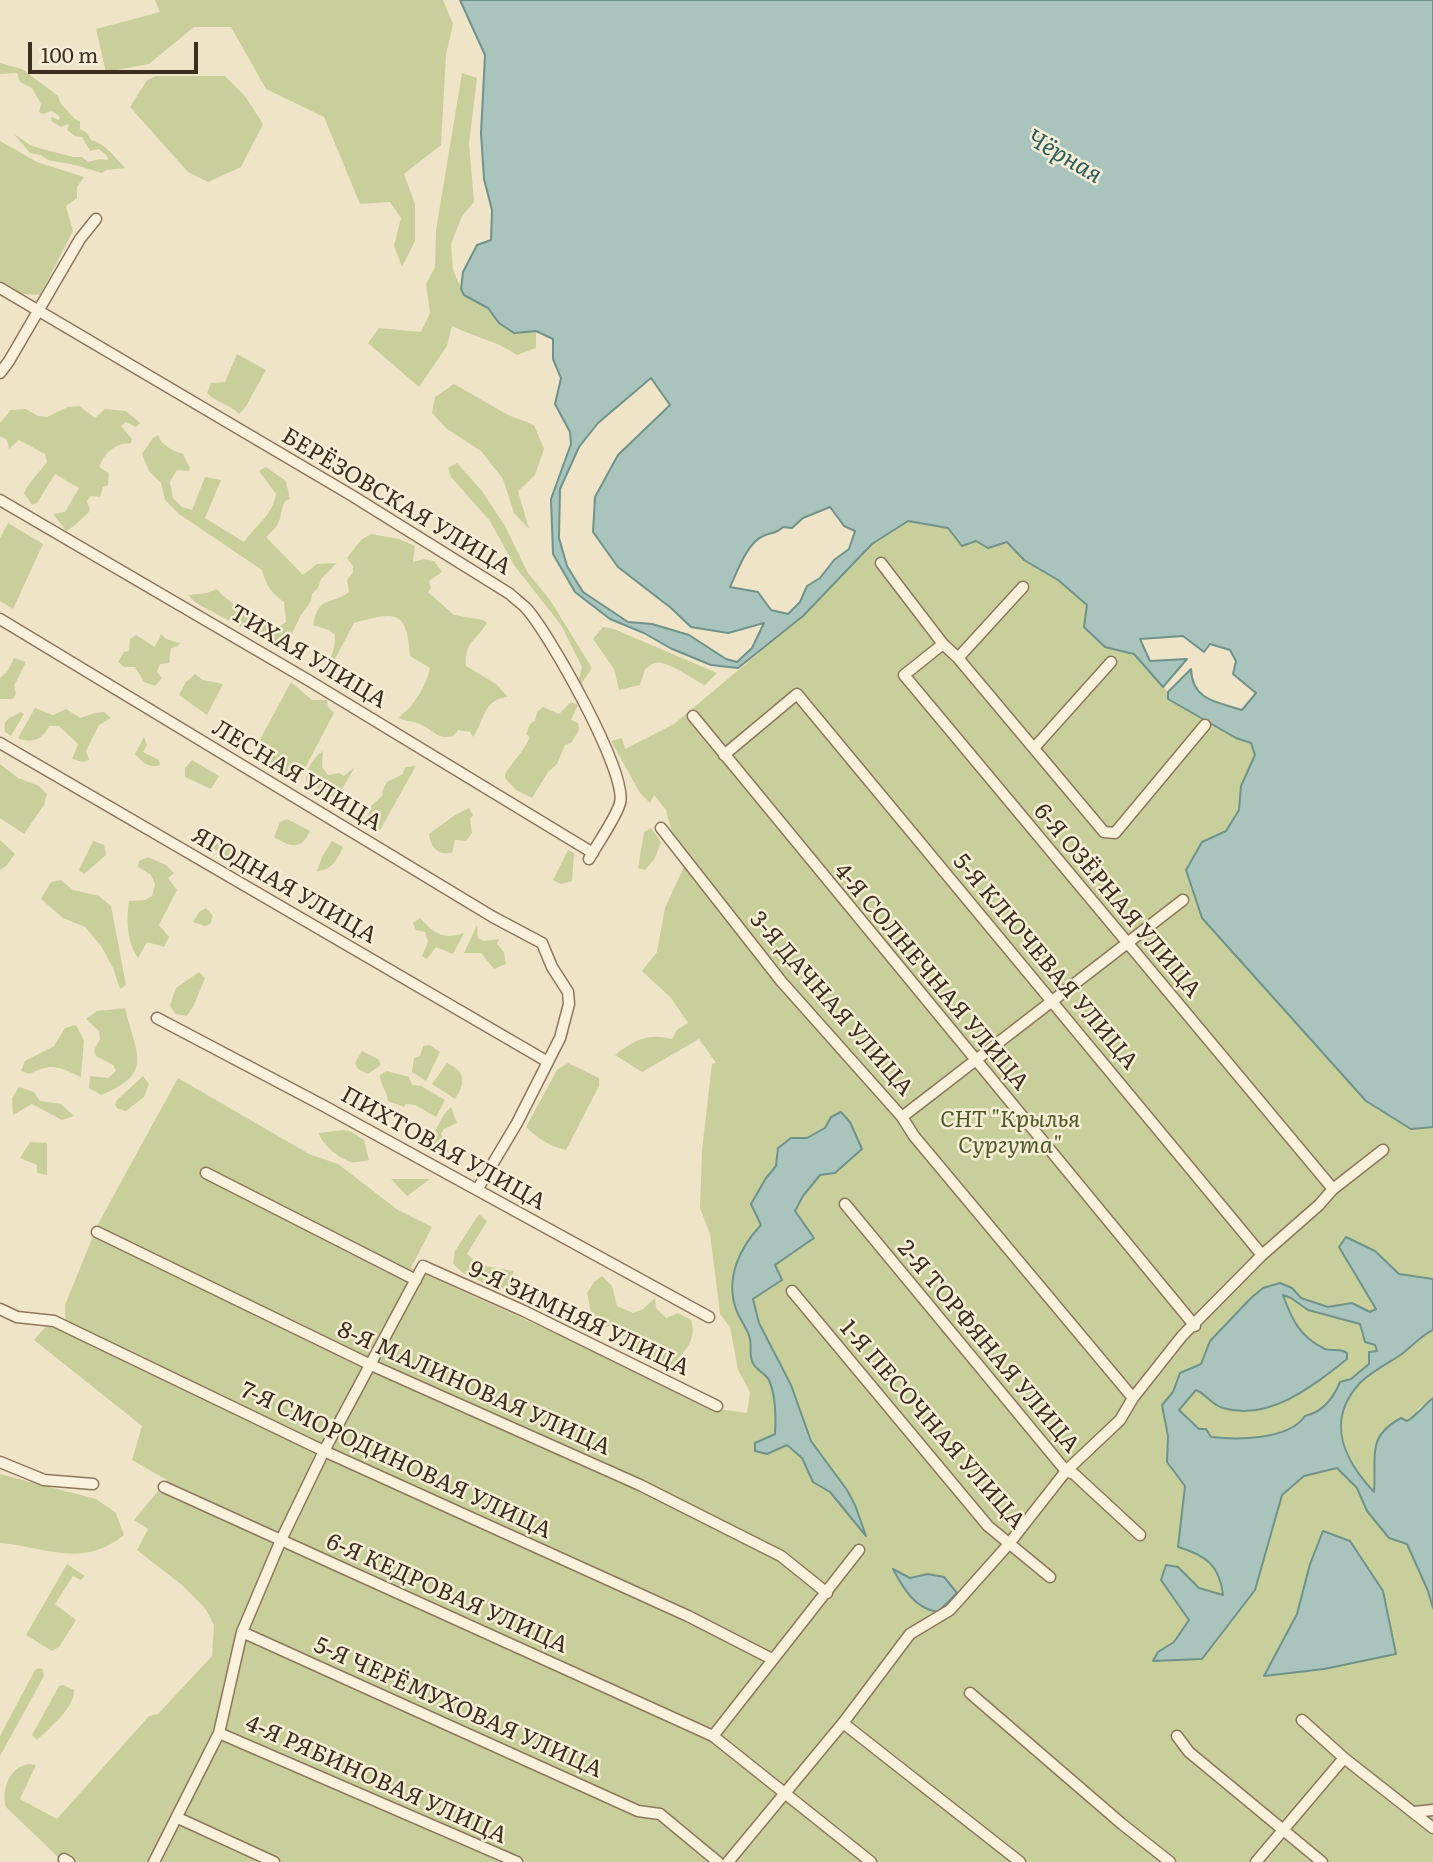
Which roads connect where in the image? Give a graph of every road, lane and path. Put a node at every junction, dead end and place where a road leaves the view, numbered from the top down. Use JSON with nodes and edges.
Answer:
{"nodes":[{"id":1,"x":96,"y":219,"type":"dead end"},
{"id":2,"x":0,"y":288,"type":"edge"},
{"id":3,"x":38,"y":310,"type":"junction"},
{"id":4,"x":0,"y":373,"type":"edge"},
{"id":5,"x":0,"y":499,"type":"edge"},
{"id":6,"x":881,"y":563,"type":"dead end"},
{"id":7,"x":1023,"y":587,"type":"dead end"},
{"id":8,"x":0,"y":619,"type":"edge"},
{"id":9,"x":943,"y":644,"type":"junction"},
{"id":10,"x":958,"y":658,"type":"junction"},
{"id":11,"x":1111,"y":662,"type":"dead end"},
{"id":12,"x":693,"y":716,"type":"dead end"},
{"id":13,"x":1205,"y":725,"type":"dead end"},
{"id":14,"x":0,"y":743,"type":"edge"},
{"id":15,"x":1034,"y":748,"type":"junction"},
{"id":16,"x":724,"y":755,"type":"junction"},
{"id":17,"x":661,"y":828,"type":"dead end"},
{"id":18,"x":591,"y":856,"type":"joint"},
{"id":19,"x":1183,"y":900,"type":"dead end"},
{"id":20,"x":1128,"y":944,"type":"junction"},
{"id":21,"x":1053,"y":1002,"type":"junction"},
{"id":22,"x":157,"y":1018,"type":"dead end"},
{"id":23,"x":548,"y":1062,"type":"junction"},
{"id":24,"x":976,"y":1062,"type":"junction"},
{"id":25,"x":902,"y":1117,"type":"junction"},
{"id":26,"x":1383,"y":1150,"type":"dead end"},
{"id":27,"x":206,"y":1173,"type":"dead end"},
{"id":28,"x":1333,"y":1189,"type":"junction"},
{"id":29,"x":477,"y":1190,"type":"junction"},
{"id":30,"x":845,"y":1205,"type":"dead end"},
{"id":31,"x":97,"y":1232,"type":"dead end"},
{"id":32,"x":1262,"y":1255,"type":"junction"},
{"id":33,"x":416,"y":1280,"type":"junction"},
{"id":34,"x":792,"y":1291,"type":"dead end"},
{"id":35,"x":0,"y":1309,"type":"edge"},
{"id":36,"x":709,"y":1317,"type":"dead end"},
{"id":37,"x":1195,"y":1325,"type":"junction"},
{"id":38,"x":371,"y":1365,"type":"junction"},
{"id":39,"x":1133,"y":1398,"type":"junction"},
{"id":40,"x":717,"y":1406,"type":"dead end"},
{"id":41,"x":324,"y":1451,"type":"junction"},
{"id":42,"x":0,"y":1462,"type":"edge"},
{"id":43,"x":1066,"y":1471,"type":"junction"},
{"id":44,"x":93,"y":1484,"type":"dead end"},
{"id":45,"x":164,"y":1487,"type":"dead end"},
{"id":46,"x":1140,"y":1535,"type":"dead end"},
{"id":47,"x":281,"y":1540,"type":"junction"},
{"id":48,"x":1008,"y":1545,"type":"junction"},
{"id":49,"x":859,"y":1550,"type":"dead end"},
{"id":50,"x":1050,"y":1577,"type":"dead end"},
{"id":51,"x":827,"y":1592,"type":"junction"},
{"id":52,"x":242,"y":1632,"type":"junction"},
{"id":53,"x":772,"y":1659,"type":"junction"},
{"id":54,"x":970,"y":1693,"type":"dead end"},
{"id":55,"x":1302,"y":1720,"type":"dead end"},
{"id":56,"x":843,"y":1723,"type":"junction"},
{"id":57,"x":219,"y":1732,"type":"junction"},
{"id":58,"x":713,"y":1736,"type":"junction"},
{"id":59,"x":1177,"y":1737,"type":"dead end"},
{"id":60,"x":1344,"y":1758,"type":"junction"},
{"id":61,"x":787,"y":1792,"type":"junction"},
{"id":62,"x":1433,"y":1810,"type":"edge"},
{"id":63,"x":1414,"y":1812,"type":"junction"},
{"id":64,"x":178,"y":1818,"type":"junction"},
{"id":65,"x":1433,"y":1828,"type":"edge"},
{"id":66,"x":1282,"y":1829,"type":"junction"},
{"id":67,"x":154,"y":1862,"type":"edge"},
{"id":68,"x":274,"y":1862,"type":"edge"},
{"id":69,"x":517,"y":1862,"type":"edge"},
{"id":70,"x":718,"y":1862,"type":"edge"},
{"id":71,"x":728,"y":1862,"type":"edge"},
{"id":72,"x":871,"y":1862,"type":"edge"},
{"id":73,"x":1020,"y":1862,"type":"edge"},
{"id":74,"x":1170,"y":1862,"type":"edge"},
{"id":75,"x":1256,"y":1862,"type":"edge"},
{"id":76,"x":1322,"y":1862,"type":"edge"}],
"edges":[{"from":1,"to":3,"type":"street"},
{"from":2,"to":3,"type":"street","name":"БЕРЁЗОВСКАЯ УЛИЦА"},
{"from":3,"to":4,"type":"street"},
{"from":3,"to":18,"type":"street","name":"БЕРЁЗОВСКАЯ УЛИЦА"},
{"from":5,"to":18,"type":"street","name":"ТИХАЯ УЛИЦА"},
{"from":6,"to":9,"type":"street"},
{"from":7,"to":10,"type":"street"},
{"from":8,"to":23,"type":"street","name":"ЛЕСНАЯ УЛИЦА"},
{"from":9,"to":10,"type":"street"},
{"from":9,"to":20,"type":"street","name":"6-Я ОЗЁРНАЯ УЛИЦА"},
{"from":10,"to":15,"type":"street"},
{"from":11,"to":15,"type":"street"},
{"from":12,"to":16,"type":"street","name":"4-Я СОЛНЕЧНАЯ УЛИЦА"},
{"from":13,"to":15,"type":"street"},
{"from":14,"to":23,"type":"street","name":"ЯГОДНАЯ УЛИЦА"},
{"from":16,"to":21,"type":"street","name":"5-Я КЛЮЧЕВАЯ УЛИЦА"},
{"from":16,"to":24,"type":"street","name":"4-Я СОЛНЕЧНАЯ УЛИЦА"},
{"from":17,"to":25,"type":"street","name":"3-Я ДАЧНАЯ УЛИЦА"},
{"from":19,"to":20,"type":"street"},
{"from":20,"to":21,"type":"street"},
{"from":20,"to":28,"type":"street","name":"6-Я ОЗЁРНАЯ УЛИЦА"},
{"from":21,"to":24,"type":"street"},
{"from":21,"to":32,"type":"street","name":"5-Я КЛЮЧЕВАЯ УЛИЦА"},
{"from":22,"to":29,"type":"street","name":"ПИХТОВАЯ УЛИЦА"},
{"from":23,"to":29,"type":"street","name":"ЛЕСНАЯ УЛИЦА"},
{"from":24,"to":25,"type":"street"},
{"from":24,"to":37,"type":"street","name":"4-Я СОЛНЕЧНАЯ УЛИЦА"},
{"from":25,"to":39,"type":"street","name":"3-Я ДАЧНАЯ УЛИЦА"},
{"from":26,"to":28,"type":"street"},
{"from":27,"to":33,"type":"street"},
{"from":28,"to":32,"type":"street"},
{"from":29,"to":36,"type":"street","name":"ПИХТОВАЯ УЛИЦА"},
{"from":30,"to":43,"type":"street","name":"2-Я ТОРФЯНАЯ УЛИЦА"},
{"from":31,"to":38,"type":"street","name":"8-Я МАЛИНОВАЯ УЛИЦА"},
{"from":32,"to":37,"type":"street"},
{"from":33,"to":38,"type":"street"},
{"from":33,"to":40,"type":"street","name":"9-Я ЗИМНЯЯ УЛИЦА"},
{"from":34,"to":48,"type":"street","name":"1-Я ПЕСОЧНАЯ УЛИЦА"},
{"from":35,"to":41,"type":"street","name":"7-Я СМОРОДИНОВАЯ УЛИЦА"},
{"from":37,"to":39,"type":"street"},
{"from":38,"to":41,"type":"street"},
{"from":38,"to":51,"type":"street","name":"8-Я МАЛИНОВАЯ УЛИЦА"},
{"from":39,"to":43,"type":"street"},
{"from":41,"to":47,"type":"street"},
{"from":41,"to":53,"type":"street","name":"7-Я СМОРОДИНОВАЯ УЛИЦА"},
{"from":42,"to":44,"type":"street"},
{"from":43,"to":46,"type":"street","name":"2-Я ТОРФЯНАЯ УЛИЦА"},
{"from":43,"to":48,"type":"street"},
{"from":45,"to":47,"type":"street","name":"6-Я КЕДРОВАЯ УЛИЦА"},
{"from":47,"to":52,"type":"street"},
{"from":47,"to":58,"type":"street","name":"6-Я КЕДРОВАЯ УЛИЦА"},
{"from":48,"to":50,"type":"street","name":"1-Я ПЕСОЧНАЯ УЛИЦА"},
{"from":48,"to":56,"type":"street"},
{"from":49,"to":51,"type":"street"},
{"from":51,"to":53,"type":"street"},
{"from":52,"to":57,"type":"street"},
{"from":52,"to":70,"type":"street","name":"5-Я ЧЕРЁМУХОВАЯ УЛИЦА"},
{"from":53,"to":58,"type":"street"},
{"from":54,"to":74,"type":"street"},
{"from":55,"to":60,"type":"street"},
{"from":56,"to":61,"type":"street"},
{"from":56,"to":73,"type":"street"},
{"from":57,"to":64,"type":"street"},
{"from":57,"to":69,"type":"street","name":"4-Я РЯБИНОВАЯ УЛИЦА"},
{"from":58,"to":61,"type":"street","name":"6-Я КЕДРОВАЯ УЛИЦА"},
{"from":59,"to":66,"type":"street"},
{"from":60,"to":63,"type":"street"},
{"from":60,"to":66,"type":"street"},
{"from":61,"to":71,"type":"street"},
{"from":61,"to":72,"type":"street","name":"6-Я КЕДРОВАЯ УЛИЦА"},
{"from":62,"to":63,"type":"street"},
{"from":63,"to":65,"type":"street"},
{"from":64,"to":67,"type":"street"},
{"from":64,"to":68,"type":"street"},
{"from":66,"to":75,"type":"street"},
{"from":66,"to":76,"type":"street"}]}
